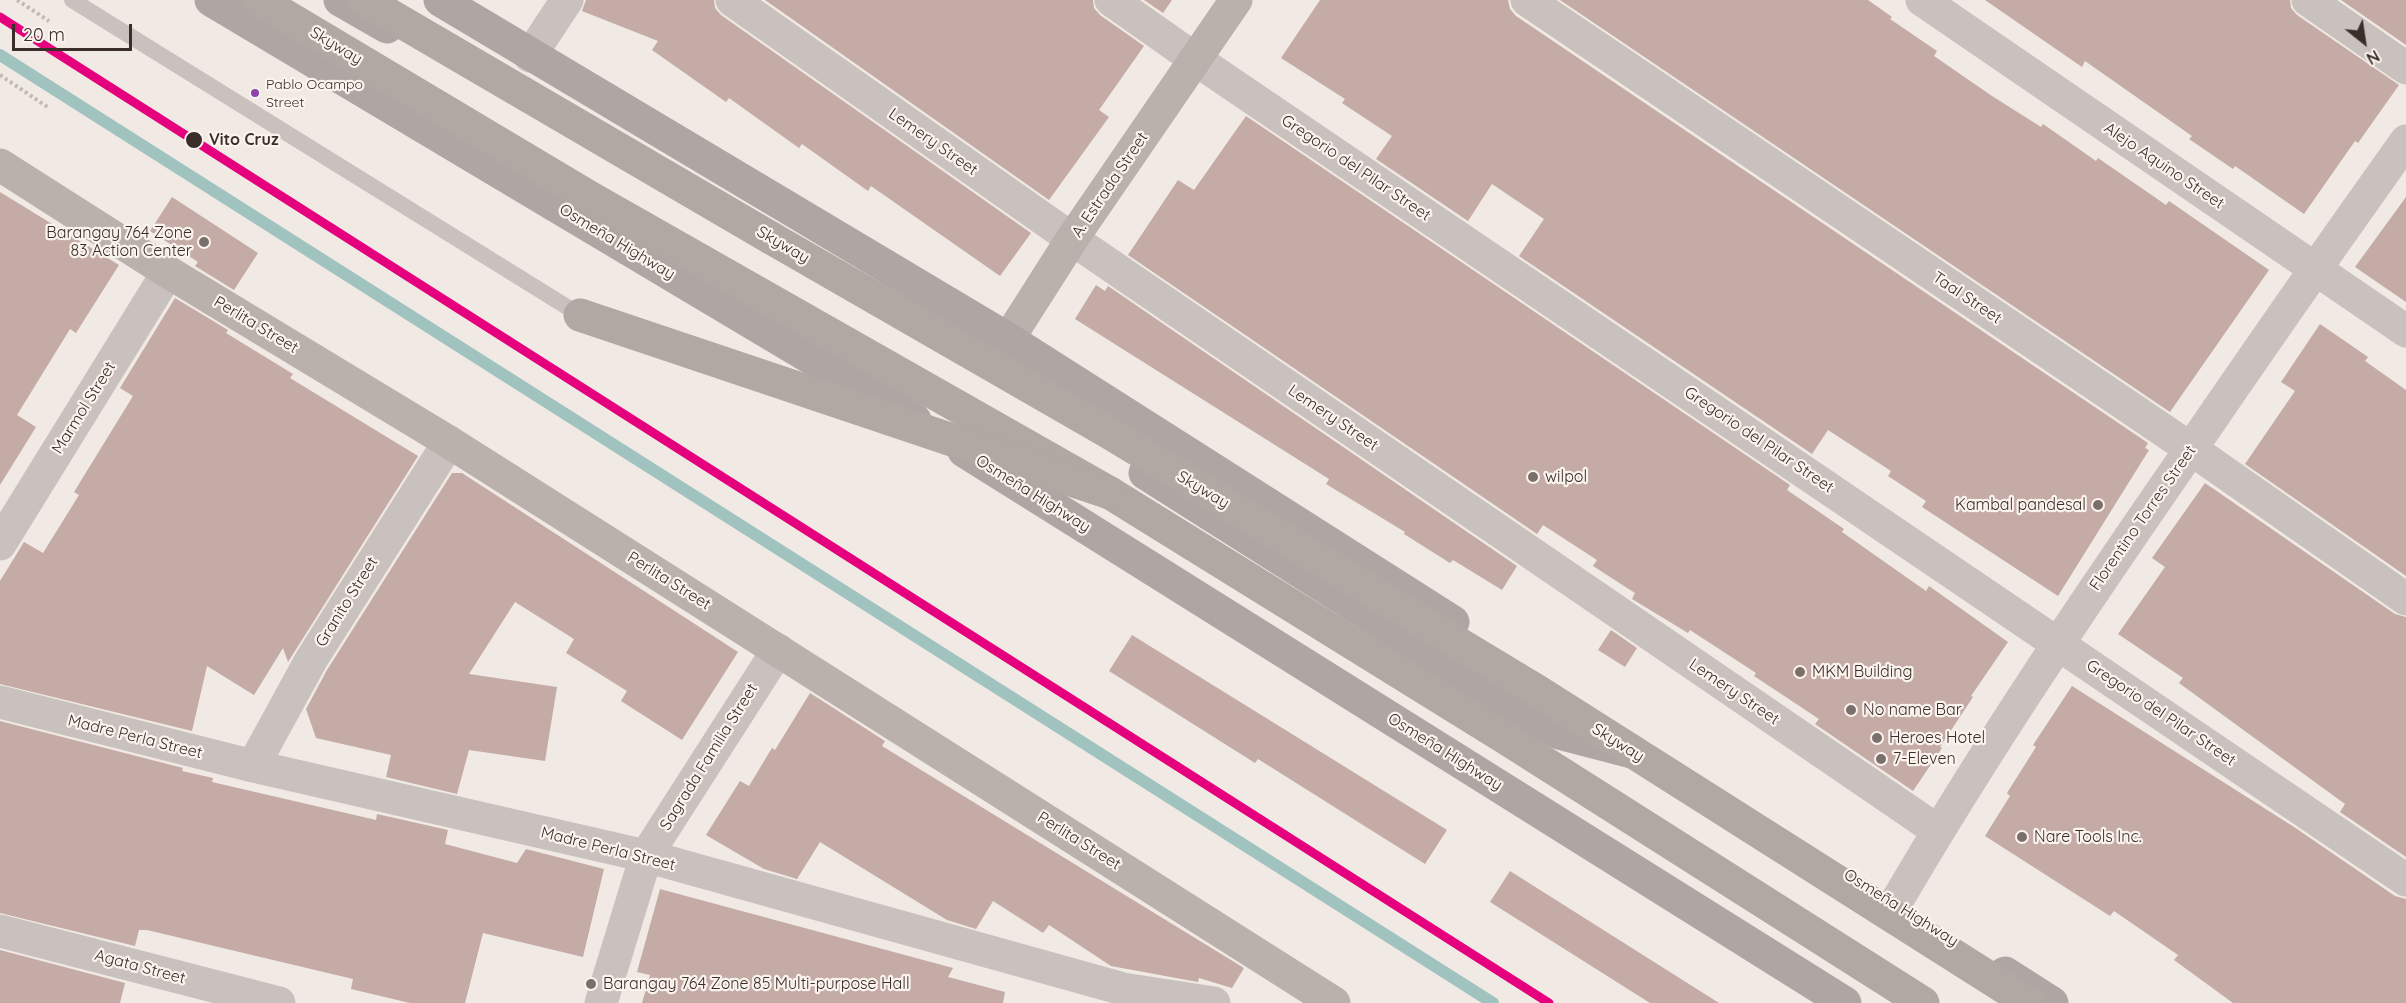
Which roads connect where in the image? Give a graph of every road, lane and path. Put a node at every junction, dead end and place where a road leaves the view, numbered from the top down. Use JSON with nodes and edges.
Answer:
{"nodes":[{"id":1,"x":72,"y":0,"type":"edge"},
{"id":2,"x":211,"y":0,"type":"edge"},
{"id":3,"x":259,"y":0,"type":"edge"},
{"id":4,"x":340,"y":0,"type":"edge"},
{"id":5,"x":363,"y":0,"type":"edge"},
{"id":6,"x":440,"y":0,"type":"edge"},
{"id":7,"x":567,"y":0,"type":"edge"},
{"id":8,"x":732,"y":0,"type":"edge"},
{"id":9,"x":1111,"y":0,"type":"edge"},
{"id":10,"x":1236,"y":0,"type":"edge"},
{"id":11,"x":1527,"y":0,"type":"edge"},
{"id":12,"x":1922,"y":0,"type":"edge"},
{"id":13,"x":2308,"y":0,"type":"edge"},
{"id":14,"x":531,"y":56,"type":"junction"},
{"id":15,"x":1195,"y":59,"type":"junction"},
{"id":16,"x":2406,"y":68,"type":"edge"},
{"id":17,"x":0,"y":75,"type":"edge"},
{"id":18,"x":49,"y":108,"type":"dead end"},
{"id":19,"x":2406,"y":141,"type":"edge"},
{"id":20,"x":0,"y":165,"type":"edge"},
{"id":21,"x":1072,"y":239,"type":"junction"},
{"id":22,"x":2315,"y":269,"type":"junction"},
{"id":23,"x":168,"y":272,"type":"junction"},
{"id":24,"x":580,"y":315,"type":"joint"},
{"id":25,"x":2406,"y":331,"type":"edge"},
{"id":26,"x":1008,"y":339,"type":"junction"},
{"id":27,"x":988,"y":372,"type":"junction"},
{"id":28,"x":449,"y":442,"type":"junction"},
{"id":29,"x":2191,"y":449,"type":"junction"},
{"id":30,"x":1110,"y":493,"type":"junction"},
{"id":31,"x":0,"y":544,"type":"edge"},
{"id":32,"x":2406,"y":599,"type":"edge"},
{"id":33,"x":2057,"y":642,"type":"junction"},
{"id":34,"x":778,"y":650,"type":"junction"},
{"id":35,"x":0,"y":702,"type":"edge"},
{"id":36,"x":1660,"y":754,"type":"junction"},
{"id":37,"x":253,"y":766,"type":"junction"},
{"id":38,"x":1938,"y":831,"type":"junction"},
{"id":39,"x":646,"y":856,"type":"junction"},
{"id":40,"x":2406,"y":880,"type":"edge"},
{"id":41,"x":1895,"y":904,"type":"junction"},
{"id":42,"x":0,"y":931,"type":"edge"},
{"id":43,"x":279,"y":1003,"type":"edge"},
{"id":44,"x":601,"y":1003,"type":"edge"},
{"id":45,"x":1214,"y":1003,"type":"edge"},
{"id":46,"x":1334,"y":1003,"type":"edge"},
{"id":47,"x":1845,"y":1003,"type":"edge"},
{"id":48,"x":1923,"y":1003,"type":"edge"},
{"id":49,"x":2029,"y":1003,"type":"edge"},
{"id":50,"x":2052,"y":1003,"type":"edge"}],
"edges":[{"from":1,"to":24,"type":"lane"},
{"from":2,"to":47,"type":"main road","name":"Osmeña Highway"},
{"from":3,"to":30,"type":"highway","name":"Skyway","bridge":true},
{"from":4,"to":27,"type":"main road","name":"Osmeña Highway"},
{"from":5,"to":49,"type":"highway","name":"Skyway","bridge":true},
{"from":6,"to":14,"type":"main road","name":"Osmeña Highway"},
{"from":7,"to":14,"type":"street"},
{"from":8,"to":21,"type":"street","name":"Lemery Street"},
{"from":9,"to":15,"type":"street","name":"Gregorio del Pilar Street"},
{"from":10,"to":15,"type":"street","name":"A. Estrada Street"},
{"from":11,"to":29,"type":"street","name":"Taal Street"},
{"from":12,"to":22,"type":"street","name":"Alejo Aquino Street"},
{"from":13,"to":16,"type":"street"},
{"from":14,"to":26,"type":"main road","name":"Osmeña Highway"},
{"from":15,"to":21,"type":"street","name":"A. Estrada Street"},
{"from":15,"to":33,"type":"street","name":"Gregorio del Pilar Street"},
{"from":17,"to":18,"type":"path"},
{"from":19,"to":22,"type":"street","name":"Florentino Torres Street"},
{"from":20,"to":23,"type":"street","name":"Perlita Street"},
{"from":21,"to":26,"type":"street","name":"A. Estrada Street"},
{"from":21,"to":38,"type":"street","name":"Lemery Street"},
{"from":22,"to":25,"type":"street","name":"Alejo Aquino Street"},
{"from":22,"to":29,"type":"street","name":"Florentino Torres Street"},
{"from":23,"to":28,"type":"street","name":"Perlita Street"},
{"from":23,"to":31,"type":"street","name":"Marmol Street"},
{"from":24,"to":30,"type":"highway","bridge":true},
{"from":26,"to":27,"type":"street","name":"A. Estrada Street"},
{"from":26,"to":36,"type":"main road","name":"Osmeña Highway"},
{"from":27,"to":36,"type":"main road","name":"Osmeña Highway"},
{"from":28,"to":34,"type":"street","name":"Perlita Street"},
{"from":28,"to":37,"type":"street","name":"Granito Street"},
{"from":29,"to":32,"type":"street","name":"Taal Street"},
{"from":29,"to":33,"type":"street","name":"Florentino Torres Street"},
{"from":30,"to":48,"type":"highway","name":"Skyway"},
{"from":33,"to":38,"type":"street","name":"Florentino Torres Street"},
{"from":33,"to":40,"type":"street","name":"Gregorio del Pilar Street"},
{"from":34,"to":39,"type":"street","name":"Sagrada Familia Street"},
{"from":34,"to":46,"type":"street","name":"Perlita Street"},
{"from":35,"to":37,"type":"street","name":"Madre Perla Street"},
{"from":36,"to":41,"type":"main road","name":"Osmeña Highway"},
{"from":37,"to":39,"type":"street","name":"Madre Perla Street"},
{"from":38,"to":41,"type":"street","name":"Florentino Torres Street"},
{"from":39,"to":44,"type":"street","name":"Sagrada Familia Street"},
{"from":39,"to":45,"type":"street","name":"Madre Perla Street"},
{"from":41,"to":50,"type":"main road","name":"Osmeña Highway"},
{"from":42,"to":43,"type":"street","name":"Agata Street"}]}
